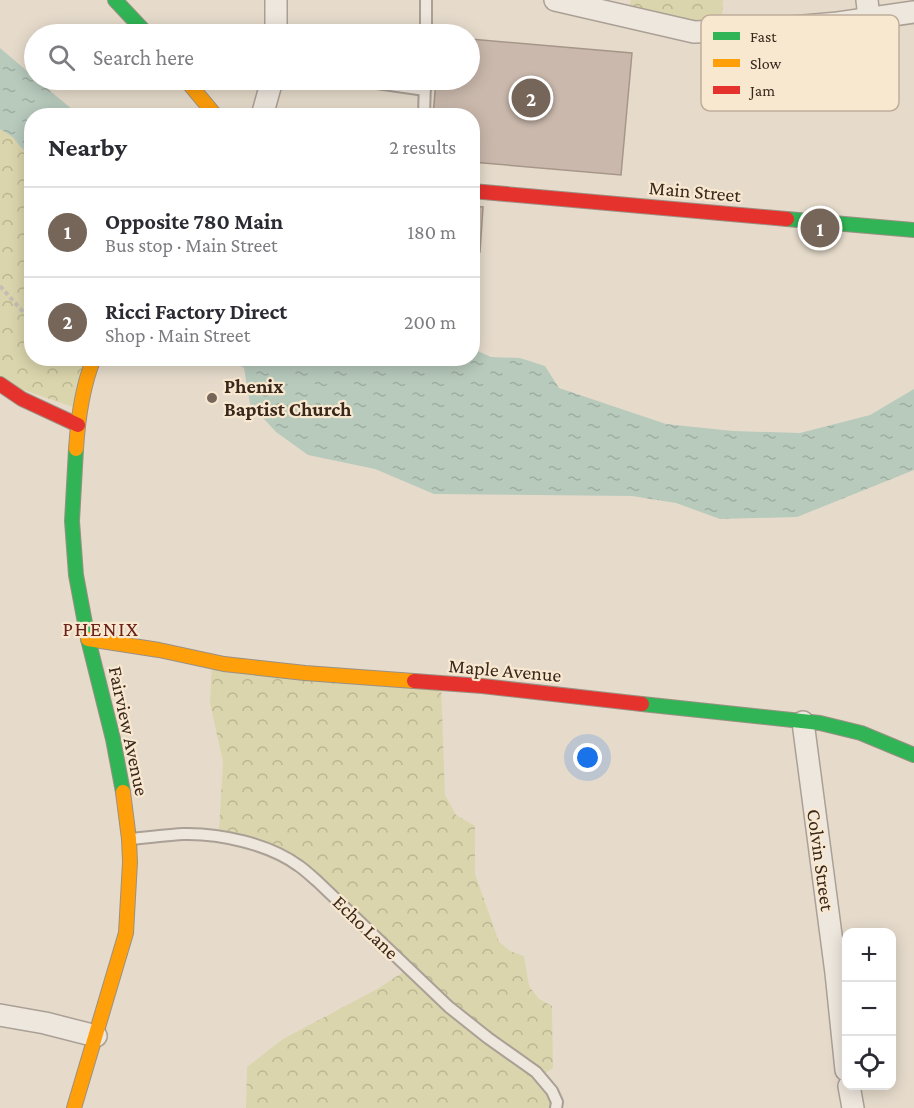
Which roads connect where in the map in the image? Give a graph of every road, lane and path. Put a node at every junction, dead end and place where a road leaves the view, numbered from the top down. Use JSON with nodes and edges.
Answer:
{"nodes":[{"id":1,"x":115,"y":0,"type":"edge"},
{"id":2,"x":276,"y":0,"type":"edge"},
{"id":3,"x":426,"y":0,"type":"edge"},
{"id":4,"x":555,"y":0,"type":"edge"},
{"id":5,"x":868,"y":9,"type":"edge"},
{"id":6,"x":914,"y":12,"type":"edge"},
{"id":7,"x":138,"y":24,"type":"edge"},
{"id":8,"x":276,"y":24,"type":"edge"},
{"id":9,"x":426,"y":24,"type":"edge"},
{"id":10,"x":701,"y":32,"type":"edge"},
{"id":11,"x":194,"y":90,"type":"edge"},
{"id":12,"x":269,"y":90,"type":"edge"},
{"id":13,"x":425,"y":90,"type":"edge"},
{"id":14,"x":209,"y":108,"type":"edge"},
{"id":15,"x":264,"y":108,"type":"edge"},
{"id":16,"x":424,"y":108,"type":"edge"},
{"id":17,"x":480,"y":192,"type":"edge"},
{"id":18,"x":914,"y":230,"type":"edge"},
{"id":19,"x":0,"y":286,"type":"edge"},
{"id":20,"x":24,"y":313,"type":"edge"},
{"id":21,"x":91,"y":366,"type":"edge"},
{"id":22,"x":0,"y":384,"type":"edge"},
{"id":23,"x":78,"y":425,"type":"junction"},
{"id":24,"x":88,"y":639,"type":"junction"},
{"id":25,"x":803,"y":722,"type":"junction"},
{"id":26,"x":914,"y":755,"type":"edge"},
{"id":27,"x":129,"y":839,"type":"junction"},
{"id":28,"x":0,"y":1015,"type":"edge"},
{"id":29,"x":96,"y":1036,"type":"junction"},
{"id":30,"x":842,"y":1036,"type":"edge"},
{"id":31,"x":850,"y":1090,"type":"edge"},
{"id":32,"x":74,"y":1108,"type":"edge"},
{"id":33,"x":556,"y":1108,"type":"edge"},
{"id":34,"x":853,"y":1108,"type":"edge"}],
"edges":[{"from":1,"to":7,"type":"main road"},
{"from":2,"to":8,"type":"street"},
{"from":3,"to":9,"type":"lane"},
{"from":4,"to":10,"type":"street"},
{"from":5,"to":6,"type":"street"},
{"from":11,"to":14,"type":"main road"},
{"from":12,"to":15,"type":"street"},
{"from":13,"to":16,"type":"lane"},
{"from":17,"to":18,"type":"main road","name":"Main Street"},
{"from":19,"to":20,"type":"path"},
{"from":21,"to":23,"type":"main road","name":"Fairview Avenue"},
{"from":22,"to":23,"type":"main road"},
{"from":23,"to":24,"type":"main road","name":"Fairview Avenue"},
{"from":24,"to":25,"type":"main road","name":"Maple Avenue"},
{"from":24,"to":27,"type":"main road","name":"Fairview Avenue"},
{"from":25,"to":26,"type":"main road","name":"Maple Avenue"},
{"from":25,"to":30,"type":"street","name":"Colvin Street"},
{"from":27,"to":29,"type":"main road","name":"Fairview Avenue"},
{"from":27,"to":33,"type":"lane","name":"Echo Lane"},
{"from":28,"to":29,"type":"street"},
{"from":29,"to":32,"type":"main road","name":"Fairview Avenue"},
{"from":31,"to":34,"type":"street"}]}
